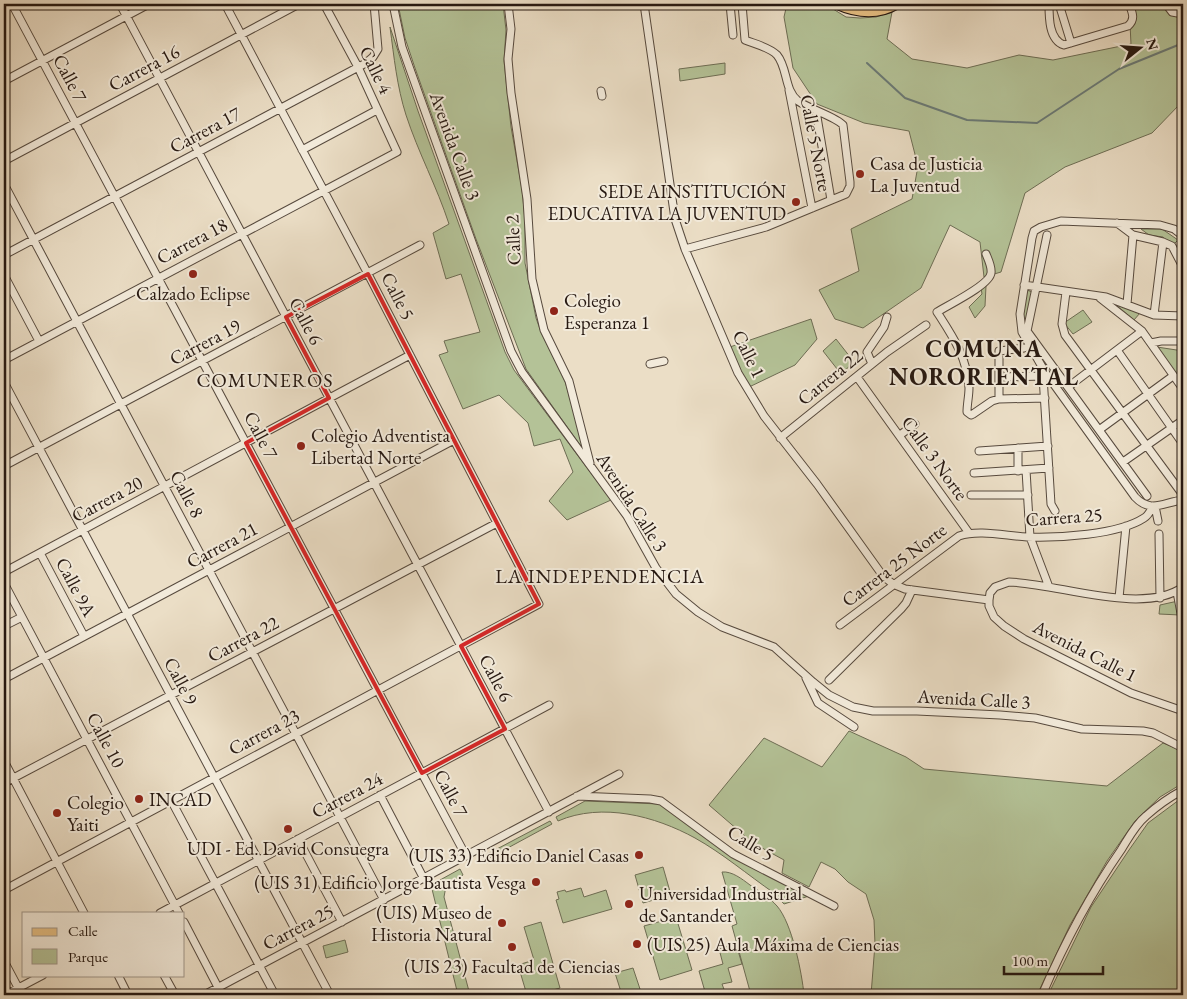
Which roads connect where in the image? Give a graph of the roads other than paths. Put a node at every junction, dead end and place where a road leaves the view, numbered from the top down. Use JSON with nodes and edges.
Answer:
{"nodes":[{"id":1,"x":12,"y":4,"type":"edge"},
{"id":2,"x":120,"y":4,"type":"edge"},
{"id":3,"x":150,"y":4,"type":"edge"},
{"id":4,"x":225,"y":4,"type":"edge"},
{"id":5,"x":299,"y":4,"type":"edge"},
{"id":6,"x":324,"y":4,"type":"edge"},
{"id":7,"x":374,"y":4,"type":"edge"},
{"id":8,"x":393,"y":4,"type":"edge"},
{"id":9,"x":508,"y":4,"type":"edge"},
{"id":10,"x":644,"y":4,"type":"edge"},
{"id":11,"x":730,"y":4,"type":"edge"},
{"id":12,"x":742,"y":4,"type":"edge"},
{"id":13,"x":836,"y":4,"type":"edge"},
{"id":14,"x":897,"y":4,"type":"edge"},
{"id":15,"x":1049,"y":4,"type":"edge"},
{"id":16,"x":1059,"y":4,"type":"edge"},
{"id":17,"x":1129,"y":4,"type":"edge"},
{"id":18,"x":1166,"y":4,"type":"edge"},
{"id":19,"x":1180,"y":14,"type":"edge"},
{"id":20,"x":126,"y":16,"type":"junction"},
{"id":21,"x":241,"y":34,"type":"junction"},
{"id":22,"x":733,"y":35,"type":"dead end"},
{"id":23,"x":1068,"y":44,"type":"junction"},
{"id":24,"x":43,"y":60,"type":"junction"},
{"id":25,"x":358,"y":68,"type":"junction"},
{"id":26,"x":159,"y":78,"type":"junction"},
{"id":27,"x":4,"y":81,"type":"edge"},
{"id":28,"x":788,"y":85,"type":"junction"},
{"id":29,"x":280,"y":108,"type":"junction"},
{"id":30,"x":377,"y":110,"type":"junction"},
{"id":31,"x":816,"y":111,"type":"junction"},
{"id":32,"x":76,"y":122,"type":"junction"},
{"id":33,"x":302,"y":150,"type":"junction"},
{"id":34,"x":198,"y":152,"type":"junction"},
{"id":35,"x":397,"y":152,"type":"joint"},
{"id":36,"x":4,"y":161,"type":"edge"},
{"id":37,"x":4,"y":184,"type":"edge"},
{"id":38,"x":323,"y":190,"type":"junction"},
{"id":39,"x":115,"y":196,"type":"junction"},
{"id":40,"x":831,"y":200,"type":"junction"},
{"id":41,"x":812,"y":208,"type":"junction"},
{"id":42,"x":1117,"y":223,"type":"junction"},
{"id":43,"x":241,"y":233,"type":"junction"},
{"id":44,"x":1047,"y":235,"type":"dead end"},
{"id":45,"x":1133,"y":235,"type":"junction"},
{"id":46,"x":1183,"y":236,"type":"edge"},
{"id":47,"x":34,"y":240,"type":"junction"},
{"id":48,"x":1162,"y":242,"type":"junction"},
{"id":49,"x":420,"y":245,"type":"dead end"},
{"id":50,"x":685,"y":249,"type":"junction"},
{"id":51,"x":986,"y":254,"type":"dead end"},
{"id":52,"x":4,"y":256,"type":"edge"},
{"id":53,"x":1183,"y":267,"type":"edge"},
{"id":54,"x":368,"y":274,"type":"junction"},
{"id":55,"x":4,"y":275,"type":"edge"},
{"id":56,"x":158,"y":277,"type":"junction"},
{"id":57,"x":1024,"y":285,"type":"junction"},
{"id":58,"x":1035,"y":286,"type":"junction"},
{"id":59,"x":1066,"y":292,"type":"junction"},
{"id":60,"x":1098,"y":296,"type":"junction"},
{"id":61,"x":1127,"y":304,"type":"junction"},
{"id":62,"x":1154,"y":314,"type":"junction"},
{"id":63,"x":1183,"y":316,"type":"edge"},
{"id":64,"x":286,"y":317,"type":"junction"},
{"id":65,"x":887,"y":317,"type":"dead end"},
{"id":66,"x":77,"y":321,"type":"junction"},
{"id":67,"x":926,"y":324,"type":"dead end"},
{"id":68,"x":1142,"y":331,"type":"junction"},
{"id":69,"x":39,"y":341,"type":"junction"},
{"id":70,"x":1183,"y":341,"type":"edge"},
{"id":71,"x":1151,"y":343,"type":"junction"},
{"id":72,"x":1024,"y":348,"type":"dead end"},
{"id":73,"x":1117,"y":350,"type":"junction"},
{"id":74,"x":410,"y":355,"type":"junction"},
{"id":75,"x":4,"y":360,"type":"edge"},
{"id":76,"x":203,"y":361,"type":"junction"},
{"id":77,"x":664,"y":362,"type":"dead end"},
{"id":78,"x":650,"y":364,"type":"dead end"},
{"id":79,"x":872,"y":364,"type":"junction"},
{"id":80,"x":1091,"y":370,"type":"junction"},
{"id":81,"x":1044,"y":374,"type":"junction"},
{"id":82,"x":1173,"y":376,"type":"junction"},
{"id":83,"x":857,"y":377,"type":"junction"},
{"id":84,"x":1000,"y":377,"type":"junction"},
{"id":85,"x":4,"y":382,"type":"edge"},
{"id":86,"x":1068,"y":387,"type":"junction"},
{"id":87,"x":1183,"y":389,"type":"edge"},
{"id":88,"x":1148,"y":394,"type":"junction"},
{"id":89,"x":329,"y":398,"type":"junction"},
{"id":90,"x":1045,"y":398,"type":"junction"},
{"id":91,"x":999,"y":399,"type":"junction"},
{"id":92,"x":121,"y":404,"type":"junction"},
{"id":93,"x":1122,"y":413,"type":"junction"},
{"id":94,"x":1183,"y":420,"type":"edge"},
{"id":95,"x":916,"y":424,"type":"dead end"},
{"id":96,"x":1172,"y":428,"type":"junction"},
{"id":97,"x":1099,"y":430,"type":"junction"},
{"id":98,"x":900,"y":436,"type":"junction"},
{"id":99,"x":780,"y":438,"type":"junction"},
{"id":100,"x":454,"y":440,"type":"junction"},
{"id":101,"x":246,"y":443,"type":"junction"},
{"id":102,"x":1183,"y":444,"type":"edge"},
{"id":103,"x":1048,"y":446,"type":"junction"},
{"id":104,"x":1146,"y":446,"type":"junction"},
{"id":105,"x":39,"y":448,"type":"junction"},
{"id":106,"x":1018,"y":448,"type":"junction"},
{"id":107,"x":979,"y":451,"type":"dead end"},
{"id":108,"x":1123,"y":462,"type":"junction"},
{"id":109,"x":590,"y":465,"type":"junction"},
{"id":110,"x":4,"y":466,"type":"edge"},
{"id":111,"x":1049,"y":468,"type":"junction"},
{"id":112,"x":1022,"y":470,"type":"junction"},
{"id":113,"x":974,"y":473,"type":"dead end"},
{"id":114,"x":374,"y":483,"type":"junction"},
{"id":115,"x":165,"y":487,"type":"junction"},
{"id":116,"x":972,"y":495,"type":"dead end"},
{"id":117,"x":1028,"y":495,"type":"junction"},
{"id":118,"x":1147,"y":496,"type":"dead end"},
{"id":119,"x":1182,"y":497,"type":"edge"},
{"id":120,"x":1154,"y":506,"type":"junction"},
{"id":121,"x":1055,"y":510,"type":"dead end"},
{"id":122,"x":1158,"y":521,"type":"dead end"},
{"id":123,"x":497,"y":523,"type":"junction"},
{"id":124,"x":1126,"y":526,"type":"junction"},
{"id":125,"x":291,"y":527,"type":"junction"},
{"id":126,"x":83,"y":531,"type":"junction"},
{"id":127,"x":969,"y":533,"type":"junction"},
{"id":128,"x":1159,"y":534,"type":"dead end"},
{"id":129,"x":1030,"y":537,"type":"junction"},
{"id":130,"x":40,"y":554,"type":"junction"},
{"id":131,"x":418,"y":565,"type":"junction"},
{"id":132,"x":209,"y":570,"type":"junction"},
{"id":133,"x":4,"y":572,"type":"edge"},
{"id":134,"x":4,"y":583,"type":"edge"},
{"id":135,"x":893,"y":584,"type":"junction"},
{"id":136,"x":1049,"y":587,"type":"junction"},
{"id":137,"x":912,"y":590,"type":"junction"},
{"id":138,"x":1180,"y":590,"type":"edge"},
{"id":139,"x":1119,"y":598,"type":"junction"},
{"id":140,"x":1160,"y":598,"type":"junction"},
{"id":141,"x":989,"y":600,"type":"junction"},
{"id":142,"x":540,"y":604,"type":"joint"},
{"id":143,"x":334,"y":609,"type":"junction"},
{"id":144,"x":127,"y":614,"type":"junction"},
{"id":145,"x":22,"y":617,"type":"junction"},
{"id":146,"x":1183,"y":624,"type":"edge"},
{"id":147,"x":4,"y":626,"type":"edge"},
{"id":148,"x":840,"y":626,"type":"dead end"},
{"id":149,"x":84,"y":636,"type":"junction"},
{"id":150,"x":461,"y":646,"type":"junction"},
{"id":151,"x":252,"y":652,"type":"junction"},
{"id":152,"x":44,"y":658,"type":"junction"},
{"id":153,"x":805,"y":675,"type":"junction"},
{"id":154,"x":4,"y":679,"type":"edge"},
{"id":155,"x":829,"y":680,"type":"dead end"},
{"id":156,"x":378,"y":690,"type":"junction"},
{"id":157,"x":170,"y":695,"type":"junction"},
{"id":158,"x":549,"y":705,"type":"dead end"},
{"id":159,"x":1183,"y":710,"type":"edge"},
{"id":160,"x":854,"y":727,"type":"dead end"},
{"id":161,"x":505,"y":729,"type":"junction"},
{"id":162,"x":296,"y":734,"type":"junction"},
{"id":163,"x":87,"y":739,"type":"junction"},
{"id":164,"x":1183,"y":748,"type":"edge"},
{"id":165,"x":4,"y":761,"type":"edge"},
{"id":166,"x":422,"y":773,"type":"junction"},
{"id":167,"x":619,"y":774,"type":"dead end"},
{"id":168,"x":13,"y":778,"type":"junction"},
{"id":169,"x":214,"y":778,"type":"junction"},
{"id":170,"x":4,"y":783,"type":"edge"},
{"id":171,"x":1183,"y":790,"type":"edge"},
{"id":172,"x":380,"y":795,"type":"junction"},
{"id":173,"x":577,"y":796,"type":"junction"},
{"id":174,"x":172,"y":800,"type":"junction"},
{"id":175,"x":549,"y":812,"type":"junction"},
{"id":176,"x":340,"y":817,"type":"junction"},
{"id":177,"x":130,"y":822,"type":"junction"},
{"id":178,"x":298,"y":840,"type":"junction"},
{"id":179,"x":466,"y":856,"type":"junction"},
{"id":180,"x":57,"y":861,"type":"junction"},
{"id":181,"x":258,"y":861,"type":"junction"},
{"id":182,"x":424,"y":878,"type":"junction"},
{"id":183,"x":216,"y":883,"type":"junction"},
{"id":184,"x":4,"y":890,"type":"edge"},
{"id":185,"x":384,"y":900,"type":"junction"},
{"id":186,"x":175,"y":905,"type":"junction"},
{"id":187,"x":834,"y":906,"type":"dead end"},
{"id":188,"x":83,"y":912,"type":"edge"},
{"id":189,"x":162,"y":912,"type":"edge"},
{"id":190,"x":178,"y":912,"type":"edge"},
{"id":191,"x":342,"y":922,"type":"junction"},
{"id":192,"x":185,"y":924,"type":"edge"},
{"id":193,"x":302,"y":944,"type":"junction"},
{"id":194,"x":4,"y":961,"type":"edge"},
{"id":195,"x":260,"y":966,"type":"junction"},
{"id":196,"x":42,"y":976,"type":"edge"},
{"id":197,"x":118,"y":976,"type":"edge"},
{"id":198,"x":165,"y":976,"type":"edge"},
{"id":199,"x":218,"y":988,"type":"junction"},
{"id":200,"x":20,"y":992,"type":"edge"},
{"id":201,"x":5,"y":995,"type":"edge"},
{"id":202,"x":128,"y":995,"type":"edge"},
{"id":203,"x":175,"y":995,"type":"edge"},
{"id":204,"x":204,"y":995,"type":"edge"},
{"id":205,"x":222,"y":995,"type":"edge"},
{"id":206,"x":275,"y":995,"type":"edge"},
{"id":207,"x":330,"y":995,"type":"edge"},
{"id":208,"x":1042,"y":995,"type":"edge"}],
"edges":[{"from":1,"to":24,"type":"street","name":"Calle 7"},
{"from":2,"to":20,"type":"street","name":"Calle 6"},
{"from":3,"to":20,"type":"street"},
{"from":4,"to":21,"type":"street","name":"Calle 5"},
{"from":5,"to":21,"type":"street","name":"Carrera 16"},
{"from":6,"to":25,"type":"street","name":"Calle 4"},
{"from":7,"to":25,"type":"street","name":"Carrera 17"},
{"from":8,"to":109,"type":"street","name":"Avenida Calle 3"},
{"from":9,"to":109,"type":"street","name":"Calle 2"},
{"from":10,"to":50,"type":"street","name":"Calle 1"},
{"from":11,"to":22,"type":"street"},
{"from":12,"to":28,"type":"street"},
{"from":13,"to":14,"type":"main road"},
{"from":15,"to":23,"type":"street"},
{"from":16,"to":23,"type":"street"},
{"from":17,"to":23,"type":"street"},
{"from":18,"to":19,"type":"street"},
{"from":20,"to":24,"type":"street"},
{"from":20,"to":26,"type":"street","name":"Calle 6"},
{"from":21,"to":26,"type":"street","name":"Carrera 16"},
{"from":21,"to":29,"type":"street","name":"Calle 5"},
{"from":24,"to":27,"type":"street"},
{"from":24,"to":32,"type":"street","name":"Calle 7"},
{"from":25,"to":29,"type":"street","name":"Carrera 17"},
{"from":25,"to":30,"type":"street","name":"Calle 4"},
{"from":26,"to":32,"type":"street","name":"Carrera 16"},
{"from":26,"to":34,"type":"street","name":"Calle 6"},
{"from":28,"to":31,"type":"street"},
{"from":28,"to":41,"type":"street","name":"Calle 5 Norte"},
{"from":29,"to":33,"type":"street","name":"Calle 5"},
{"from":29,"to":34,"type":"street","name":"Carrera 17"},
{"from":30,"to":33,"type":"street"},
{"from":30,"to":35,"type":"street","name":"Calle 4"},
{"from":31,"to":40,"type":"street"},
{"from":31,"to":40,"type":"street"},
{"from":32,"to":36,"type":"street","name":"Carrera 16"},
{"from":32,"to":39,"type":"street","name":"Calle 7"},
{"from":33,"to":38,"type":"street","name":"Calle 5"},
{"from":34,"to":39,"type":"street","name":"Carrera 17"},
{"from":34,"to":43,"type":"street","name":"Calle 6"},
{"from":35,"to":38,"type":"street","name":"Carrera 18"},
{"from":37,"to":47,"type":"street","name":"Calle 8"},
{"from":38,"to":43,"type":"street","name":"Carrera 18"},
{"from":38,"to":54,"type":"street","name":"Calle 5"},
{"from":39,"to":47,"type":"street","name":"Carrera 17"},
{"from":39,"to":56,"type":"street","name":"Calle 7"},
{"from":40,"to":41,"type":"street"},
{"from":41,"to":50,"type":"street"},
{"from":42,"to":45,"type":"street"},
{"from":42,"to":46,"type":"street"},
{"from":42,"to":57,"type":"street"},
{"from":43,"to":56,"type":"street","name":"Carrera 18"},
{"from":43,"to":64,"type":"street","name":"Calle 6"},
{"from":44,"to":58,"type":"street"},
{"from":45,"to":48,"type":"street"},
{"from":45,"to":61,"type":"street"},
{"from":47,"to":52,"type":"street","name":"Carrera 17"},
{"from":47,"to":66,"type":"street","name":"Calle 8"},
{"from":48,"to":53,"type":"street"},
{"from":48,"to":62,"type":"street"},
{"from":49,"to":54,"type":"street","name":"Carrera 19"},
{"from":50,"to":99,"type":"street","name":"Calle 1"},
{"from":51,"to":91,"type":"street"},
{"from":54,"to":64,"type":"street","name":"Carrera 19"},
{"from":54,"to":74,"type":"street","name":"Calle 5"},
{"from":55,"to":69,"type":"street"},
{"from":56,"to":66,"type":"street","name":"Carrera 18"},
{"from":56,"to":76,"type":"street","name":"Calle 7"},
{"from":57,"to":58,"type":"street"},
{"from":57,"to":81,"type":"street"},
{"from":58,"to":59,"type":"street"},
{"from":58,"to":86,"type":"street"},
{"from":59,"to":60,"type":"street"},
{"from":59,"to":80,"type":"street"},
{"from":60,"to":61,"type":"street"},
{"from":60,"to":68,"type":"street"},
{"from":61,"to":62,"type":"street"},
{"from":62,"to":63,"type":"street"},
{"from":64,"to":76,"type":"street","name":"Carrera 19"},
{"from":64,"to":89,"type":"street","name":"Calle 6"},
{"from":65,"to":79,"type":"street"},
{"from":66,"to":69,"type":"street","name":"Carrera 18"},
{"from":66,"to":92,"type":"street","name":"Calle 8"},
{"from":67,"to":79,"type":"street","name":"Carrera 22"},
{"from":68,"to":71,"type":"street"},
{"from":68,"to":73,"type":"street"},
{"from":69,"to":75,"type":"street","name":"Carrera 18"},
{"from":70,"to":71,"type":"street"},
{"from":71,"to":82,"type":"street"},
{"from":72,"to":84,"type":"street"},
{"from":73,"to":80,"type":"street"},
{"from":73,"to":88,"type":"street"},
{"from":74,"to":89,"type":"street","name":"Carrera 20"},
{"from":74,"to":100,"type":"street","name":"Calle 5"},
{"from":76,"to":92,"type":"street","name":"Carrera 19"},
{"from":76,"to":101,"type":"street","name":"Calle 7"},
{"from":77,"to":78,"type":"street"},
{"from":79,"to":83,"type":"street","name":"Carrera 22"},
{"from":80,"to":86,"type":"street"},
{"from":80,"to":93,"type":"street"},
{"from":81,"to":84,"type":"street"},
{"from":81,"to":90,"type":"street"},
{"from":81,"to":120,"type":"street"},
{"from":82,"to":87,"type":"street"},
{"from":82,"to":88,"type":"street"},
{"from":83,"to":98,"type":"street","name":"Calle 3 Norte"},
{"from":83,"to":99,"type":"street","name":"Carrera 22"},
{"from":84,"to":91,"type":"street"},
{"from":85,"to":105,"type":"street","name":"Calle 9"},
{"from":86,"to":97,"type":"street"},
{"from":88,"to":93,"type":"street"},
{"from":88,"to":96,"type":"street"},
{"from":89,"to":101,"type":"street","name":"Carrera 20"},
{"from":89,"to":114,"type":"street","name":"Calle 6"},
{"from":90,"to":91,"type":"street"},
{"from":90,"to":103,"type":"street"},
{"from":92,"to":105,"type":"street","name":"Carrera 19"},
{"from":92,"to":115,"type":"street","name":"Calle 8"},
{"from":93,"to":97,"type":"street"},
{"from":93,"to":104,"type":"street"},
{"from":94,"to":96,"type":"street"},
{"from":95,"to":98,"type":"street"},
{"from":96,"to":102,"type":"street"},
{"from":96,"to":104,"type":"street"},
{"from":97,"to":108,"type":"street"},
{"from":98,"to":127,"type":"street","name":"Calle 3 Norte"},
{"from":99,"to":135,"type":"street","name":"Calle 1"},
{"from":100,"to":114,"type":"street","name":"Carrera 21"},
{"from":100,"to":123,"type":"street","name":"Calle 5"},
{"from":101,"to":115,"type":"street","name":"Carrera 20"},
{"from":101,"to":125,"type":"street","name":"Calle 7"},
{"from":103,"to":106,"type":"street"},
{"from":103,"to":111,"type":"street"},
{"from":104,"to":108,"type":"street"},
{"from":104,"to":119,"type":"street"},
{"from":105,"to":110,"type":"street","name":"Carrera 19"},
{"from":105,"to":126,"type":"street","name":"Calle 9"},
{"from":106,"to":107,"type":"street"},
{"from":106,"to":112,"type":"street"},
{"from":108,"to":118,"type":"street"},
{"from":109,"to":153,"type":"street","name":"Avenida Calle 3"},
{"from":111,"to":112,"type":"street"},
{"from":111,"to":121,"type":"street"},
{"from":112,"to":113,"type":"street"},
{"from":112,"to":117,"type":"street"},
{"from":114,"to":125,"type":"street","name":"Carrera 21"},
{"from":114,"to":131,"type":"street","name":"Calle 6"},
{"from":115,"to":126,"type":"street","name":"Carrera 20"},
{"from":115,"to":132,"type":"street","name":"Calle 8"},
{"from":116,"to":117,"type":"street"},
{"from":117,"to":129,"type":"street"},
{"from":119,"to":120,"type":"street"},
{"from":120,"to":122,"type":"street"},
{"from":120,"to":124,"type":"street","name":"Carrera 25"},
{"from":123,"to":131,"type":"street","name":"Carrera 22"},
{"from":123,"to":142,"type":"street","name":"Calle 5"},
{"from":124,"to":129,"type":"street","name":"Carrera 25"},
{"from":124,"to":139,"type":"street"},
{"from":125,"to":132,"type":"street","name":"Carrera 21"},
{"from":125,"to":143,"type":"street","name":"Calle 7"},
{"from":126,"to":130,"type":"street","name":"Carrera 20"},
{"from":126,"to":144,"type":"street","name":"Calle 9"},
{"from":127,"to":129,"type":"street","name":"Carrera 25"},
{"from":127,"to":135,"type":"street","name":"Carrera 25 Norte"},
{"from":128,"to":140,"type":"street"},
{"from":129,"to":136,"type":"street"},
{"from":130,"to":133,"type":"street","name":"Carrera 20"},
{"from":130,"to":149,"type":"street","name":"Calle 9A"},
{"from":131,"to":143,"type":"street","name":"Carrera 22"},
{"from":131,"to":150,"type":"street","name":"Calle 6"},
{"from":132,"to":144,"type":"street","name":"Carrera 21"},
{"from":132,"to":151,"type":"street","name":"Calle 8"},
{"from":134,"to":145,"type":"street","name":"Calle 10"},
{"from":135,"to":137,"type":"street"},
{"from":135,"to":148,"type":"street","name":"Carrera 25 Norte"},
{"from":136,"to":139,"type":"street"},
{"from":136,"to":141,"type":"street"},
{"from":137,"to":141,"type":"street"},
{"from":137,"to":155,"type":"street"},
{"from":138,"to":140,"type":"street"},
{"from":138,"to":146,"type":"street"},
{"from":139,"to":140,"type":"street"},
{"from":141,"to":159,"type":"street","name":"Avenida Calle 1"},
{"from":142,"to":150,"type":"street","name":"Carrera 23"},
{"from":143,"to":151,"type":"street","name":"Carrera 22"},
{"from":143,"to":156,"type":"street","name":"Calle 7"},
{"from":144,"to":149,"type":"street","name":"Carrera 21"},
{"from":144,"to":157,"type":"street","name":"Calle 9"},
{"from":145,"to":147,"type":"street"},
{"from":145,"to":152,"type":"street","name":"Calle 10"},
{"from":149,"to":152,"type":"street","name":"Carrera 21"},
{"from":150,"to":156,"type":"street","name":"Carrera 23"},
{"from":150,"to":161,"type":"street","name":"Calle 6"},
{"from":151,"to":157,"type":"street","name":"Carrera 22"},
{"from":151,"to":162,"type":"street","name":"Calle 8"},
{"from":152,"to":154,"type":"street","name":"Carrera 21"},
{"from":152,"to":163,"type":"street","name":"Calle 10"},
{"from":153,"to":160,"type":"street"},
{"from":153,"to":164,"type":"street","name":"Avenida Calle 3"},
{"from":156,"to":162,"type":"street","name":"Carrera 23"},
{"from":156,"to":166,"type":"street","name":"Calle 7"},
{"from":157,"to":163,"type":"street","name":"Carrera 22"},
{"from":157,"to":169,"type":"street","name":"Calle 9"},
{"from":158,"to":161,"type":"street","name":"Carrera 24"},
{"from":161,"to":166,"type":"street","name":"Carrera 24"},
{"from":161,"to":175,"type":"street","name":"Calle 6"},
{"from":162,"to":169,"type":"street","name":"Carrera 23"},
{"from":162,"to":176,"type":"street","name":"Calle 8"},
{"from":163,"to":168,"type":"street","name":"Carrera 22"},
{"from":163,"to":177,"type":"street","name":"Calle 10"},
{"from":165,"to":168,"type":"street"},
{"from":166,"to":172,"type":"street","name":"Carrera 24"},
{"from":166,"to":179,"type":"street","name":"Calle 7"},
{"from":167,"to":173,"type":"street","name":"Carrera 25"},
{"from":168,"to":170,"type":"street","name":"Carrera 22"},
{"from":168,"to":180,"type":"street"},
{"from":169,"to":174,"type":"street","name":"Carrera 23"},
{"from":169,"to":181,"type":"street","name":"Calle 9"},
{"from":171,"to":208,"type":"street"},
{"from":172,"to":176,"type":"street","name":"Carrera 24"},
{"from":172,"to":182,"type":"street"},
{"from":173,"to":175,"type":"street","name":"Carrera 25"},
{"from":173,"to":187,"type":"street","name":"Calle 5"},
{"from":174,"to":177,"type":"street","name":"Carrera 23"},
{"from":174,"to":183,"type":"street"},
{"from":175,"to":179,"type":"street","name":"Carrera 25"},
{"from":176,"to":178,"type":"street","name":"Carrera 24"},
{"from":176,"to":185,"type":"street","name":"Calle 8"},
{"from":177,"to":180,"type":"street","name":"Carrera 23"},
{"from":177,"to":186,"type":"street","name":"Calle 10"},
{"from":178,"to":181,"type":"street","name":"Carrera 24"},
{"from":178,"to":191,"type":"street"},
{"from":179,"to":182,"type":"street","name":"Carrera 25"},
{"from":180,"to":184,"type":"street","name":"Carrera 23"},
{"from":180,"to":188,"type":"street"},
{"from":181,"to":183,"type":"street","name":"Carrera 24"},
{"from":181,"to":193,"type":"street","name":"Calle 9"},
{"from":182,"to":185,"type":"street","name":"Carrera 25"},
{"from":183,"to":186,"type":"street","name":"Carrera 24"},
{"from":183,"to":195,"type":"street"},
{"from":185,"to":191,"type":"street","name":"Carrera 25"},
{"from":186,"to":189,"type":"street","name":"Carrera 24"},
{"from":186,"to":190,"type":"street","name":"Calle 10"},
{"from":191,"to":193,"type":"street","name":"Carrera 25"},
{"from":192,"to":199,"type":"street"},
{"from":193,"to":195,"type":"street","name":"Carrera 25"},
{"from":193,"to":207,"type":"street","name":"Calle 9"},
{"from":194,"to":200,"type":"street"},
{"from":195,"to":199,"type":"street","name":"Carrera 25"},
{"from":195,"to":206,"type":"street"},
{"from":196,"to":200,"type":"street"},
{"from":197,"to":202,"type":"street"},
{"from":198,"to":203,"type":"street"},
{"from":199,"to":204,"type":"street","name":"Carrera 25"},
{"from":199,"to":205,"type":"street"},
{"from":200,"to":201,"type":"street"}]}
